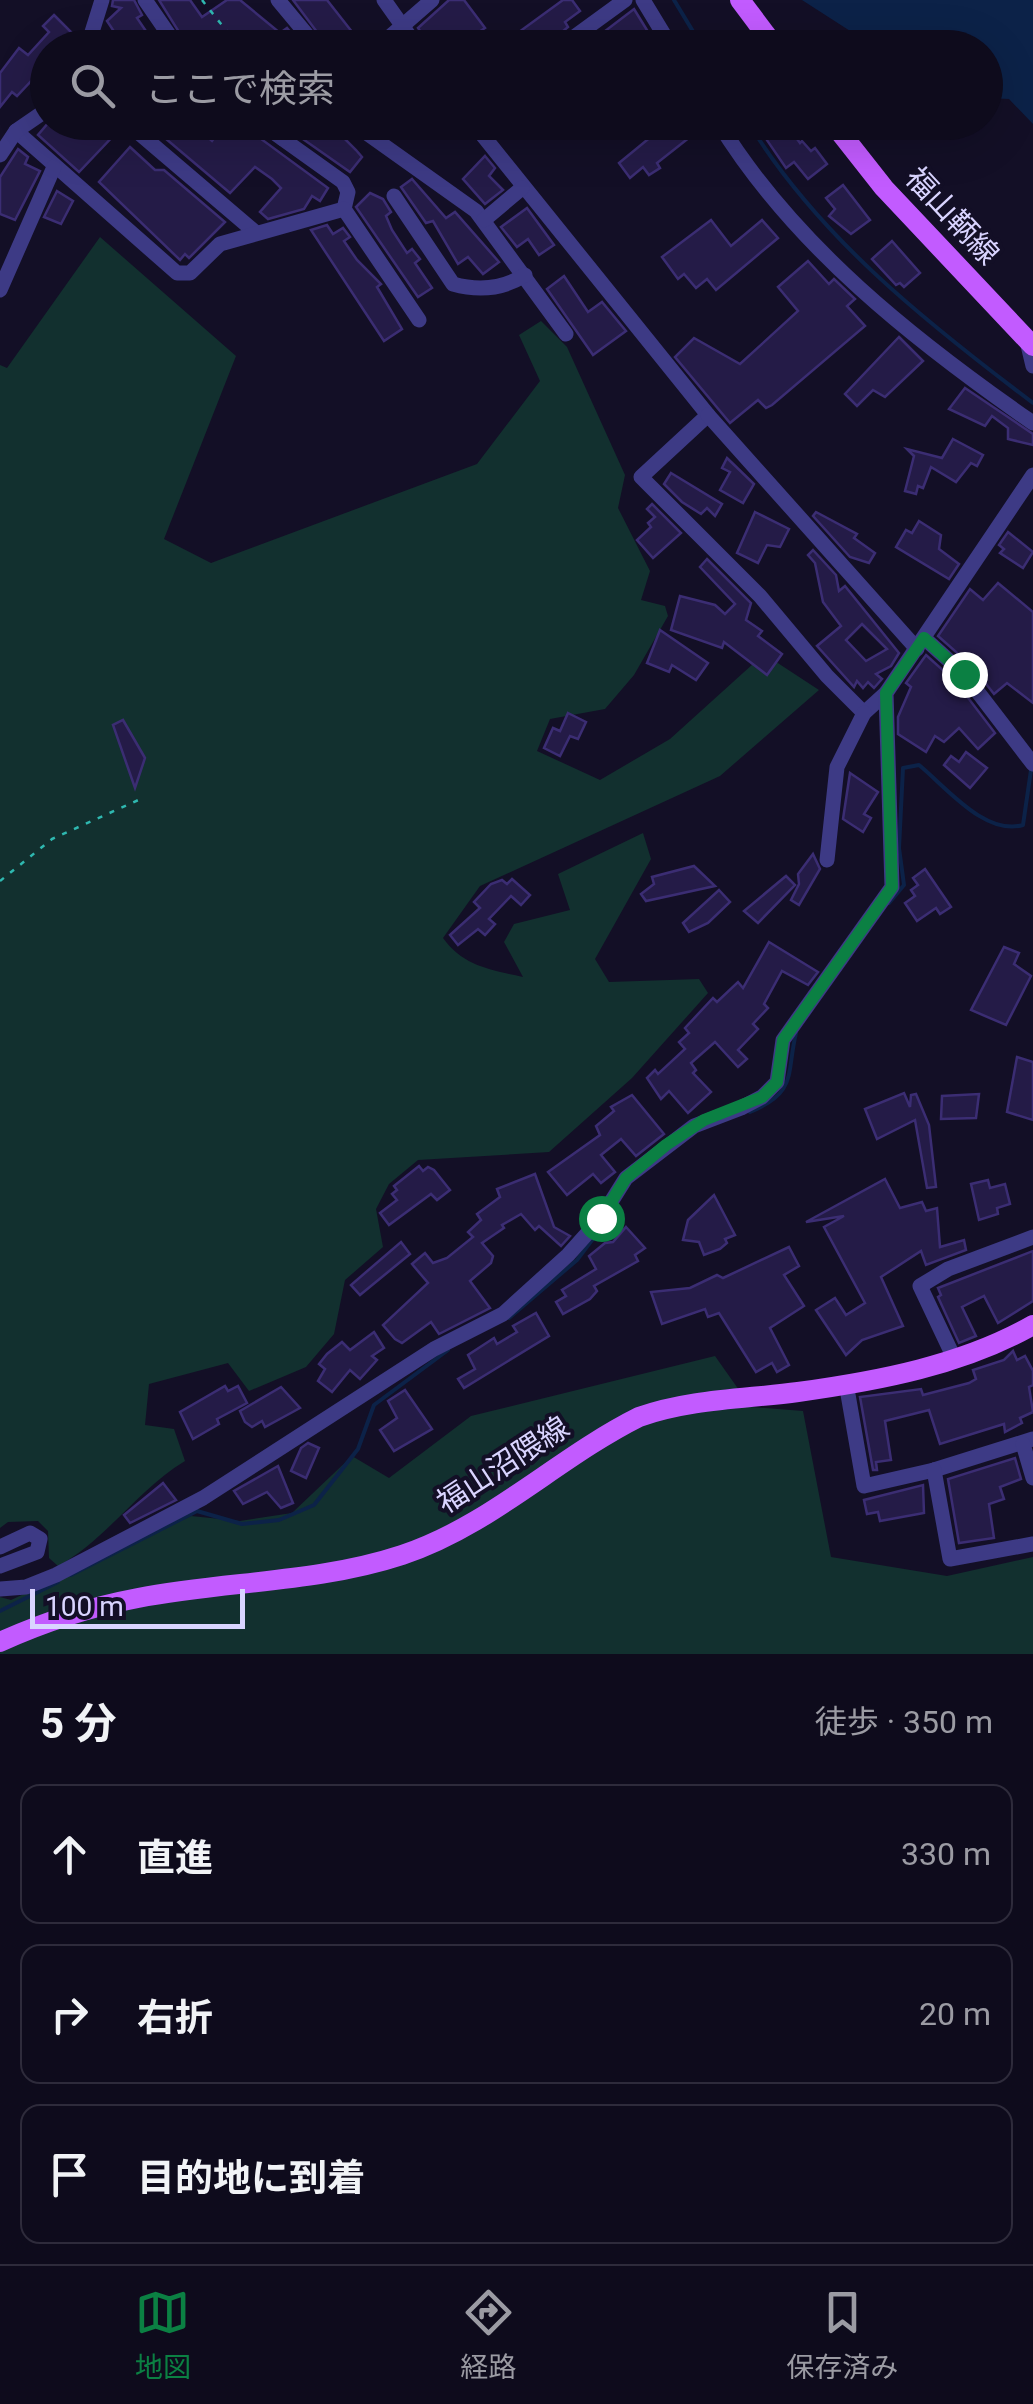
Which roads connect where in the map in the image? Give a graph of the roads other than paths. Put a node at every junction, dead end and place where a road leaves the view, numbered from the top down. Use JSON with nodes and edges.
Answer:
{"nodes":[{"id":1,"x":102,"y":0,"type":"edge"},
{"id":2,"x":146,"y":0,"type":"edge"},
{"id":3,"x":278,"y":0,"type":"edge"},
{"id":4,"x":384,"y":0,"type":"edge"},
{"id":5,"x":432,"y":0,"type":"edge"},
{"id":6,"x":625,"y":0,"type":"edge"},
{"id":7,"x":643,"y":0,"type":"edge"},
{"id":8,"x":740,"y":0,"type":"edge"},
{"id":9,"x":403,"y":25,"type":"junction"},
{"id":10,"x":93,"y":30,"type":"edge"},
{"id":11,"x":166,"y":30,"type":"edge"},
{"id":12,"x":303,"y":30,"type":"edge"},
{"id":13,"x":397,"y":30,"type":"edge"},
{"id":14,"x":406,"y":30,"type":"edge"},
{"id":15,"x":584,"y":30,"type":"edge"},
{"id":16,"x":661,"y":30,"type":"edge"},
{"id":17,"x":762,"y":30,"type":"edge"},
{"id":18,"x":30,"y":121,"type":"edge"},
{"id":19,"x":16,"y":131,"type":"junction"},
{"id":20,"x":147,"y":140,"type":"edge"},
{"id":21,"x":284,"y":140,"type":"edge"},
{"id":22,"x":375,"y":140,"type":"edge"},
{"id":23,"x":486,"y":140,"type":"edge"},
{"id":24,"x":732,"y":140,"type":"edge"},
{"id":25,"x":846,"y":140,"type":"edge"},
{"id":26,"x":0,"y":154,"type":"edge"},
{"id":27,"x":54,"y":167,"type":"junction"},
{"id":28,"x":522,"y":188,"type":"junction"},
{"id":29,"x":394,"y":196,"type":"dead end"},
{"id":30,"x":344,"y":209,"type":"junction"},
{"id":31,"x":484,"y":220,"type":"junction"},
{"id":32,"x":255,"y":232,"type":"junction"},
{"id":33,"x":524,"y":275,"type":"junction"},
{"id":34,"x":0,"y":290,"type":"edge"},
{"id":35,"x":418,"y":320,"type":"dead end"},
{"id":36,"x":566,"y":334,"type":"dead end"},
{"id":37,"x":1030,"y":344,"type":"edge"},
{"id":38,"x":1033,"y":366,"type":"edge"},
{"id":39,"x":708,"y":415,"type":"junction"},
{"id":40,"x":1033,"y":423,"type":"edge"},
{"id":41,"x":1033,"y":475,"type":"edge"},
{"id":42,"x":921,"y":643,"type":"junction"},
{"id":43,"x":886,"y":693,"type":"junction"},
{"id":44,"x":864,"y":713,"type":"junction"},
{"id":45,"x":1030,"y":756,"type":"edge"},
{"id":46,"x":827,"y":860,"type":"dead end"},
{"id":47,"x":1033,"y":1237,"type":"edge"},
{"id":48,"x":1033,"y":1325,"type":"edge"},
{"id":49,"x":955,"y":1360,"type":"junction"},
{"id":50,"x":846,"y":1383,"type":"junction"},
{"id":51,"x":1028,"y":1441,"type":"edge"},
{"id":52,"x":934,"y":1470,"type":"junction"},
{"id":53,"x":1033,"y":1478,"type":"edge"},
{"id":54,"x":1033,"y":1544,"type":"edge"},
{"id":55,"x":0,"y":1546,"type":"edge"},
{"id":56,"x":0,"y":1566,"type":"edge"},
{"id":57,"x":0,"y":1589,"type":"edge"},
{"id":58,"x":0,"y":1642,"type":"edge"}],
"edges":[{"from":1,"to":10,"type":"street"},
{"from":2,"to":11,"type":"street"},
{"from":3,"to":12,"type":"street"},
{"from":4,"to":9,"type":"street"},
{"from":5,"to":9,"type":"street"},
{"from":6,"to":15,"type":"street"},
{"from":7,"to":16,"type":"street"},
{"from":8,"to":17,"type":"main road"},
{"from":9,"to":13,"type":"street"},
{"from":9,"to":14,"type":"street"},
{"from":18,"to":19,"type":"street"},
{"from":19,"to":26,"type":"street"},
{"from":19,"to":27,"type":"street"},
{"from":20,"to":32,"type":"street"},
{"from":21,"to":30,"type":"street"},
{"from":22,"to":31,"type":"street"},
{"from":23,"to":28,"type":"street"},
{"from":24,"to":40,"type":"street"},
{"from":25,"to":37,"type":"main road","name":"福山鞆線"},
{"from":27,"to":32,"type":"street"},
{"from":27,"to":34,"type":"street"},
{"from":28,"to":31,"type":"street"},
{"from":28,"to":39,"type":"street"},
{"from":29,"to":33,"type":"street"},
{"from":30,"to":32,"type":"street"},
{"from":30,"to":35,"type":"street"},
{"from":31,"to":33,"type":"street"},
{"from":33,"to":36,"type":"street"},
{"from":37,"to":38,"type":"street"},
{"from":39,"to":42,"type":"street"},
{"from":39,"to":44,"type":"street"},
{"from":41,"to":42,"type":"street"},
{"from":42,"to":43,"type":"street"},
{"from":42,"to":45,"type":"street"},
{"from":43,"to":44,"type":"street"},
{"from":43,"to":57,"type":"street"},
{"from":44,"to":46,"type":"street"},
{"from":47,"to":49,"type":"street"},
{"from":48,"to":49,"type":"main road","name":"福山沼隈線"},
{"from":49,"to":50,"type":"main road","name":"福山沼隈線"},
{"from":50,"to":52,"type":"street"},
{"from":50,"to":58,"type":"main road","name":"福山沼隈線"},
{"from":51,"to":52,"type":"street"},
{"from":51,"to":53,"type":"street"},
{"from":52,"to":54,"type":"street"},
{"from":55,"to":56,"type":"street"}]}
